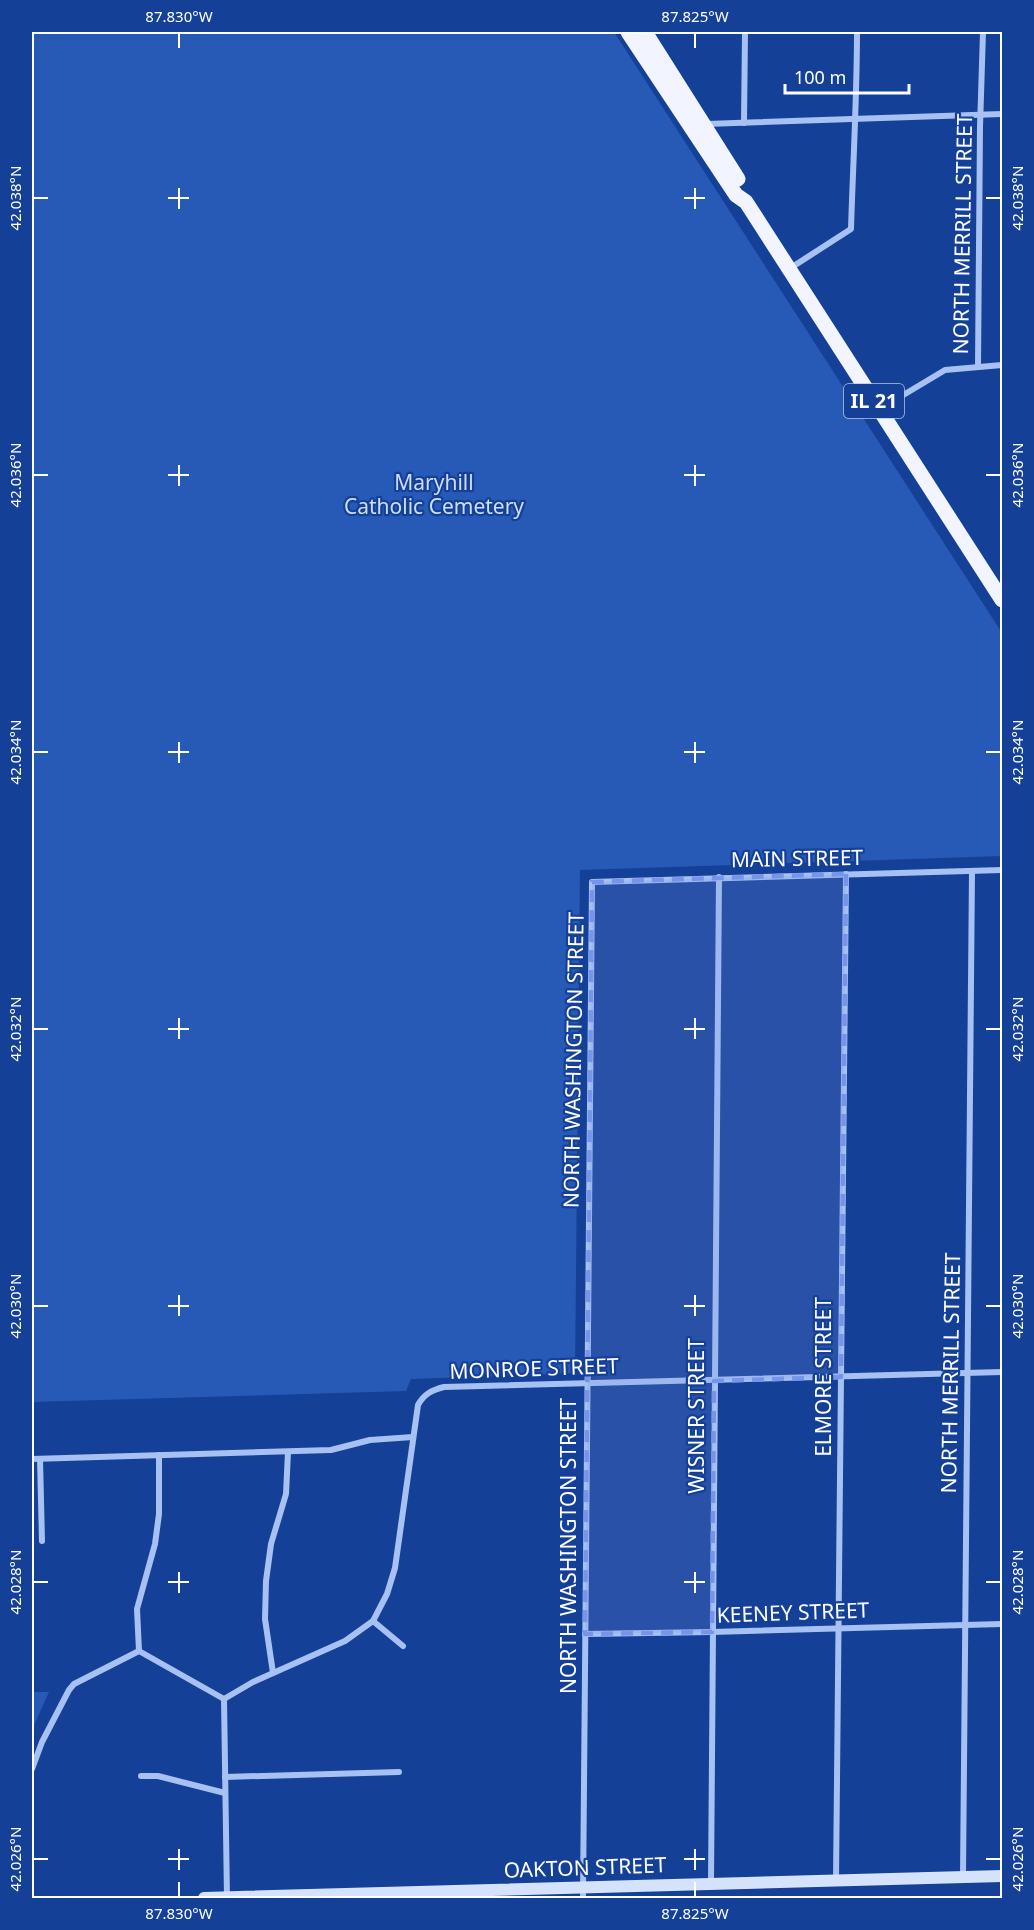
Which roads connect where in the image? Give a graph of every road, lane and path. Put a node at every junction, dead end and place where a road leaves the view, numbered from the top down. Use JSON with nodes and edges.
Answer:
{"nodes":[{"id":1,"x":628,"y":32,"type":"edge"},
{"id":2,"x":645,"y":32,"type":"edge"},
{"id":3,"x":745,"y":32,"type":"edge"},
{"id":4,"x":857,"y":32,"type":"edge"},
{"id":5,"x":983,"y":32,"type":"edge"},
{"id":6,"x":1002,"y":114,"type":"edge"},
{"id":7,"x":981,"y":115,"type":"junction"},
{"id":8,"x":855,"y":119,"type":"junction"},
{"id":9,"x":744,"y":123,"type":"junction"},
{"id":10,"x":704,"y":124,"type":"junction"},
{"id":11,"x":746,"y":202,"type":"junction"},
{"id":12,"x":789,"y":269,"type":"junction"},
{"id":13,"x":1002,"y":365,"type":"edge"},
{"id":14,"x":978,"y":366,"type":"junction"},
{"id":15,"x":880,"y":409,"type":"junction"},
{"id":16,"x":1002,"y":600,"type":"edge"},
{"id":17,"x":1002,"y":870,"type":"edge"},
{"id":18,"x":972,"y":871,"type":"junction"},
{"id":19,"x":846,"y":874,"type":"junction"},
{"id":20,"x":719,"y":878,"type":"junction"},
{"id":21,"x":592,"y":882,"type":"joint"},
{"id":22,"x":1002,"y":1372,"type":"edge"},
{"id":23,"x":967,"y":1373,"type":"junction"},
{"id":24,"x":841,"y":1377,"type":"junction"},
{"id":25,"x":714,"y":1381,"type":"junction"},
{"id":26,"x":587,"y":1384,"type":"junction"},
{"id":27,"x":413,"y":1437,"type":"junction"},
{"id":28,"x":288,"y":1452,"type":"junction"},
{"id":29,"x":159,"y":1455,"type":"junction"},
{"id":30,"x":40,"y":1459,"type":"junction"},
{"id":31,"x":32,"y":1460,"type":"edge"},
{"id":32,"x":42,"y":1541,"type":"dead end"},
{"id":33,"x":373,"y":1621,"type":"junction"},
{"id":34,"x":1002,"y":1624,"type":"edge"},
{"id":35,"x":965,"y":1625,"type":"junction"},
{"id":36,"x":839,"y":1629,"type":"junction"},
{"id":37,"x":712,"y":1632,"type":"junction"},
{"id":38,"x":585,"y":1634,"type":"junction"},
{"id":39,"x":403,"y":1646,"type":"dead end"},
{"id":40,"x":139,"y":1651,"type":"junction"},
{"id":41,"x":273,"y":1673,"type":"junction"},
{"id":42,"x":224,"y":1699,"type":"junction"},
{"id":43,"x":32,"y":1769,"type":"edge"},
{"id":44,"x":399,"y":1772,"type":"dead end"},
{"id":45,"x":141,"y":1776,"type":"dead end"},
{"id":46,"x":225,"y":1777,"type":"junction"},
{"id":47,"x":225,"y":1793,"type":"junction"},
{"id":48,"x":963,"y":1876,"type":"junction"},
{"id":49,"x":1002,"y":1876,"type":"edge"},
{"id":50,"x":836,"y":1880,"type":"junction"},
{"id":51,"x":711,"y":1884,"type":"junction"},
{"id":52,"x":583,"y":1893,"type":"edge"},
{"id":53,"x":227,"y":1898,"type":"edge"},
{"id":54,"x":204,"y":1899,"type":"edge"}],
"edges":[{"from":1,"to":11,"type":"main road","number":"IL 21"},
{"from":2,"to":10,"type":"main road","number":"IL 21"},
{"from":3,"to":9,"type":"street"},
{"from":4,"to":8,"type":"street"},
{"from":5,"to":7,"type":"street","name":"NORTH MERRILL STREET"},
{"from":6,"to":7,"type":"street"},
{"from":7,"to":8,"type":"street"},
{"from":7,"to":14,"type":"street","name":"NORTH MERRILL STREET"},
{"from":8,"to":9,"type":"street"},
{"from":8,"to":12,"type":"street"},
{"from":9,"to":10,"type":"street"},
{"from":10,"to":11,"type":"main road","number":"IL 21"},
{"from":11,"to":12,"type":"main road","number":"IL 21"},
{"from":12,"to":15,"type":"main road","number":"IL 21"},
{"from":13,"to":14,"type":"street"},
{"from":14,"to":15,"type":"street"},
{"from":15,"to":16,"type":"main road","number":"IL 21"},
{"from":17,"to":18,"type":"street","name":"MAIN STREET"},
{"from":18,"to":19,"type":"street","name":"MAIN STREET"},
{"from":18,"to":23,"type":"street","name":"NORTH MERRILL STREET"},
{"from":19,"to":20,"type":"street","name":"MAIN STREET"},
{"from":19,"to":24,"type":"street","name":"ELMORE STREET"},
{"from":20,"to":21,"type":"street","name":"MAIN STREET"},
{"from":20,"to":25,"type":"street","name":"WISNER STREET"},
{"from":21,"to":26,"type":"street","name":"NORTH WASHINGTON STREET"},
{"from":22,"to":23,"type":"street","name":"MONROE STREET"},
{"from":23,"to":24,"type":"street","name":"MONROE STREET"},
{"from":23,"to":35,"type":"street","name":"NORTH MERRILL STREET"},
{"from":24,"to":25,"type":"street","name":"MONROE STREET"},
{"from":24,"to":36,"type":"street","name":"ELMORE STREET"},
{"from":25,"to":26,"type":"street","name":"MONROE STREET"},
{"from":25,"to":37,"type":"street","name":"WISNER STREET"},
{"from":26,"to":27,"type":"street","name":"MONROE STREET"},
{"from":26,"to":38,"type":"street","name":"NORTH WASHINGTON STREET"},
{"from":27,"to":28,"type":"street"},
{"from":27,"to":33,"type":"street","name":"MONROE STREET"},
{"from":28,"to":29,"type":"street"},
{"from":28,"to":41,"type":"street"},
{"from":29,"to":30,"type":"street"},
{"from":29,"to":40,"type":"street"},
{"from":30,"to":31,"type":"street"},
{"from":30,"to":32,"type":"street"},
{"from":33,"to":39,"type":"street"},
{"from":33,"to":41,"type":"street"},
{"from":34,"to":35,"type":"street","name":"KEENEY STREET"},
{"from":35,"to":36,"type":"street","name":"KEENEY STREET"},
{"from":35,"to":48,"type":"street","name":"NORTH MERRILL STREET"},
{"from":36,"to":37,"type":"street","name":"KEENEY STREET"},
{"from":36,"to":50,"type":"street","name":"ELMORE STREET"},
{"from":37,"to":38,"type":"street","name":"KEENEY STREET"},
{"from":37,"to":51,"type":"street","name":"WISNER STREET"},
{"from":38,"to":52,"type":"street","name":"NORTH WASHINGTON STREET"},
{"from":40,"to":42,"type":"street"},
{"from":40,"to":43,"type":"street"},
{"from":41,"to":42,"type":"street"},
{"from":42,"to":46,"type":"street"},
{"from":44,"to":46,"type":"street"},
{"from":45,"to":47,"type":"street"},
{"from":46,"to":47,"type":"street"},
{"from":47,"to":53,"type":"street"},
{"from":48,"to":49,"type":"main road","name":"OAKTON STREET"},
{"from":48,"to":50,"type":"main road","name":"OAKTON STREET"},
{"from":50,"to":51,"type":"main road","name":"OAKTON STREET"},
{"from":51,"to":52,"type":"main road","name":"OAKTON STREET"},
{"from":52,"to":53,"type":"main road","name":"OAKTON STREET"},
{"from":53,"to":54,"type":"main road","name":"OAKTON STREET"}]}
